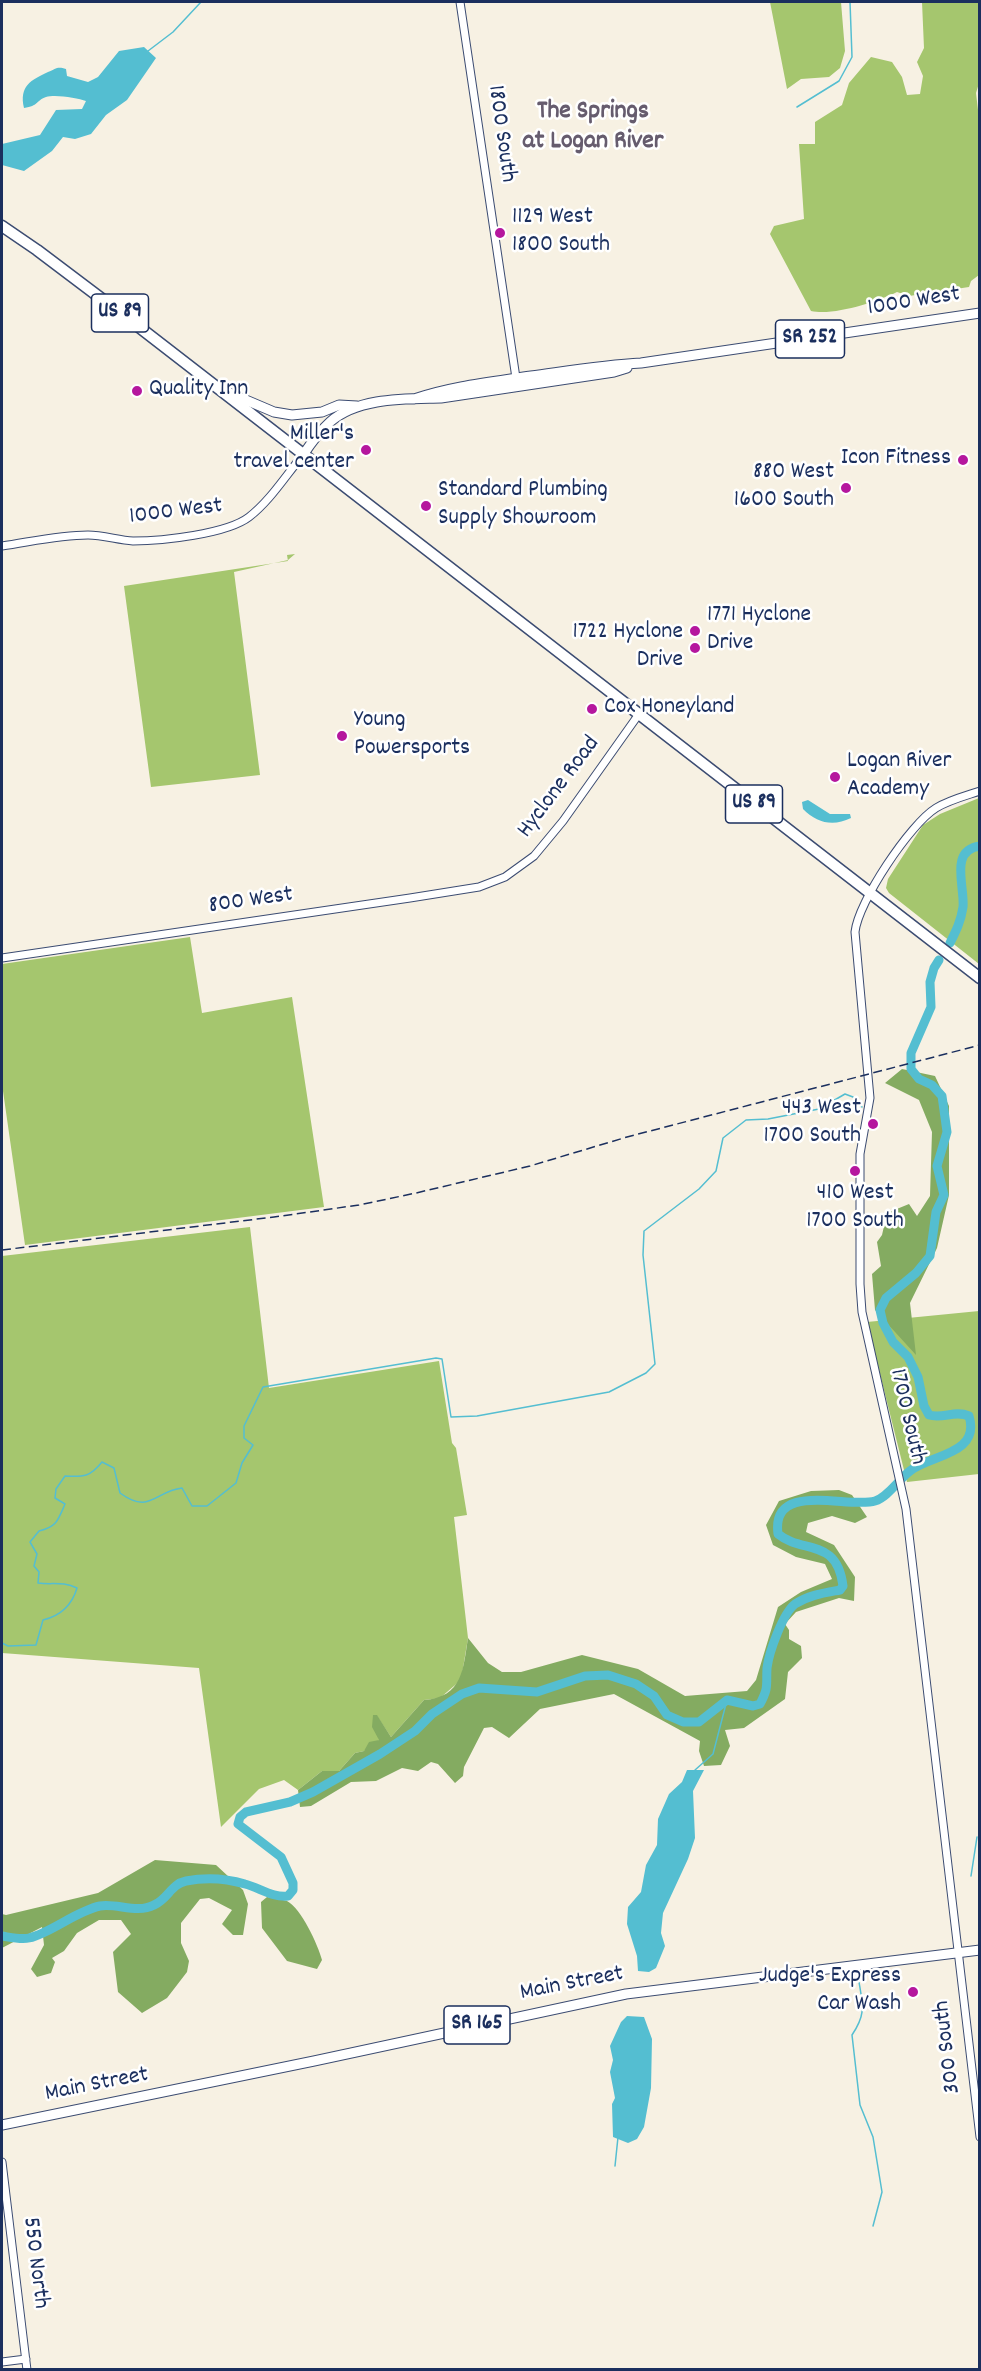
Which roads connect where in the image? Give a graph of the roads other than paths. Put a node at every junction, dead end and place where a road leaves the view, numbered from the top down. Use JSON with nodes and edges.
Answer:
{"nodes":[{"id":1,"x":460,"y":2,"type":"edge"},
{"id":2,"x":2,"y":226,"type":"edge"},
{"id":3,"x":980,"y":313,"type":"edge"},
{"id":4,"x":641,"y":363,"type":"junction"},
{"id":5,"x":517,"y":382,"type":"junction"},
{"id":6,"x":215,"y":386,"type":"junction"},
{"id":7,"x":414,"y":399,"type":"junction"},
{"id":8,"x":359,"y":406,"type":"junction"},
{"id":9,"x":303,"y":455,"type":"junction"},
{"id":10,"x":2,"y":546,"type":"edge"},
{"id":11,"x":639,"y":714,"type":"junction"},
{"id":12,"x":980,"y":791,"type":"edge"},
{"id":13,"x":505,"y":877,"type":"joint"},
{"id":14,"x":870,"y":894,"type":"junction"},
{"id":15,"x":2,"y":958,"type":"edge"},
{"id":16,"x":980,"y":978,"type":"edge"},
{"id":17,"x":980,"y":1950,"type":"edge"},
{"id":18,"x":957,"y":1952,"type":"junction"},
{"id":19,"x":2,"y":2125,"type":"edge"},
{"id":20,"x":980,"y":2137,"type":"edge"},
{"id":21,"x":2,"y":2162,"type":"edge"},
{"id":22,"x":26,"y":2359,"type":"junction"},
{"id":23,"x":2,"y":2362,"type":"edge"},
{"id":24,"x":27,"y":2370,"type":"edge"}],
"edges":[{"from":1,"to":5,"type":"street","name":"1800 South"},
{"from":2,"to":6,"type":"highway","number":"US 89"},
{"from":3,"to":4,"type":"main road","name":"1000 West","number":"SR 252"},
{"from":4,"to":5,"type":"main road","name":"1000 West","number":"SR 252"},
{"from":4,"to":5,"type":"main road","name":"1000 West","number":"SR 252"},
{"from":5,"to":7,"type":"main road","name":"1000 West","number":"SR 252"},
{"from":5,"to":7,"type":"main road","name":"1000 West","number":"SR 252"},
{"from":6,"to":8,"type":"main road"},
{"from":6,"to":9,"type":"highway","number":"US 89"},
{"from":7,"to":8,"type":"main road","name":"1000 West","number":"SR 252"},
{"from":8,"to":9,"type":"main road","name":"1000 West","number":"SR 252"},
{"from":9,"to":10,"type":"street","name":"1000 West"},
{"from":9,"to":11,"type":"highway","number":"US 89"},
{"from":11,"to":13,"type":"street","name":"Hyclone Road"},
{"from":11,"to":14,"type":"highway","number":"US 89"},
{"from":12,"to":14,"type":"street","name":"1700 South"},
{"from":13,"to":15,"type":"street","name":"800 West"},
{"from":14,"to":16,"type":"highway","number":"US 89"},
{"from":14,"to":18,"type":"street","name":"1700 South"},
{"from":17,"to":18,"type":"main road","name":"Main Street","number":"SR 165"},
{"from":18,"to":19,"type":"main road","name":"Main Street","number":"SR 165"},
{"from":18,"to":20,"type":"street","name":"300 South"},
{"from":21,"to":22,"type":"street","name":"550 North"},
{"from":22,"to":23,"type":"street"},
{"from":22,"to":24,"type":"street","name":"550 North"}]}
